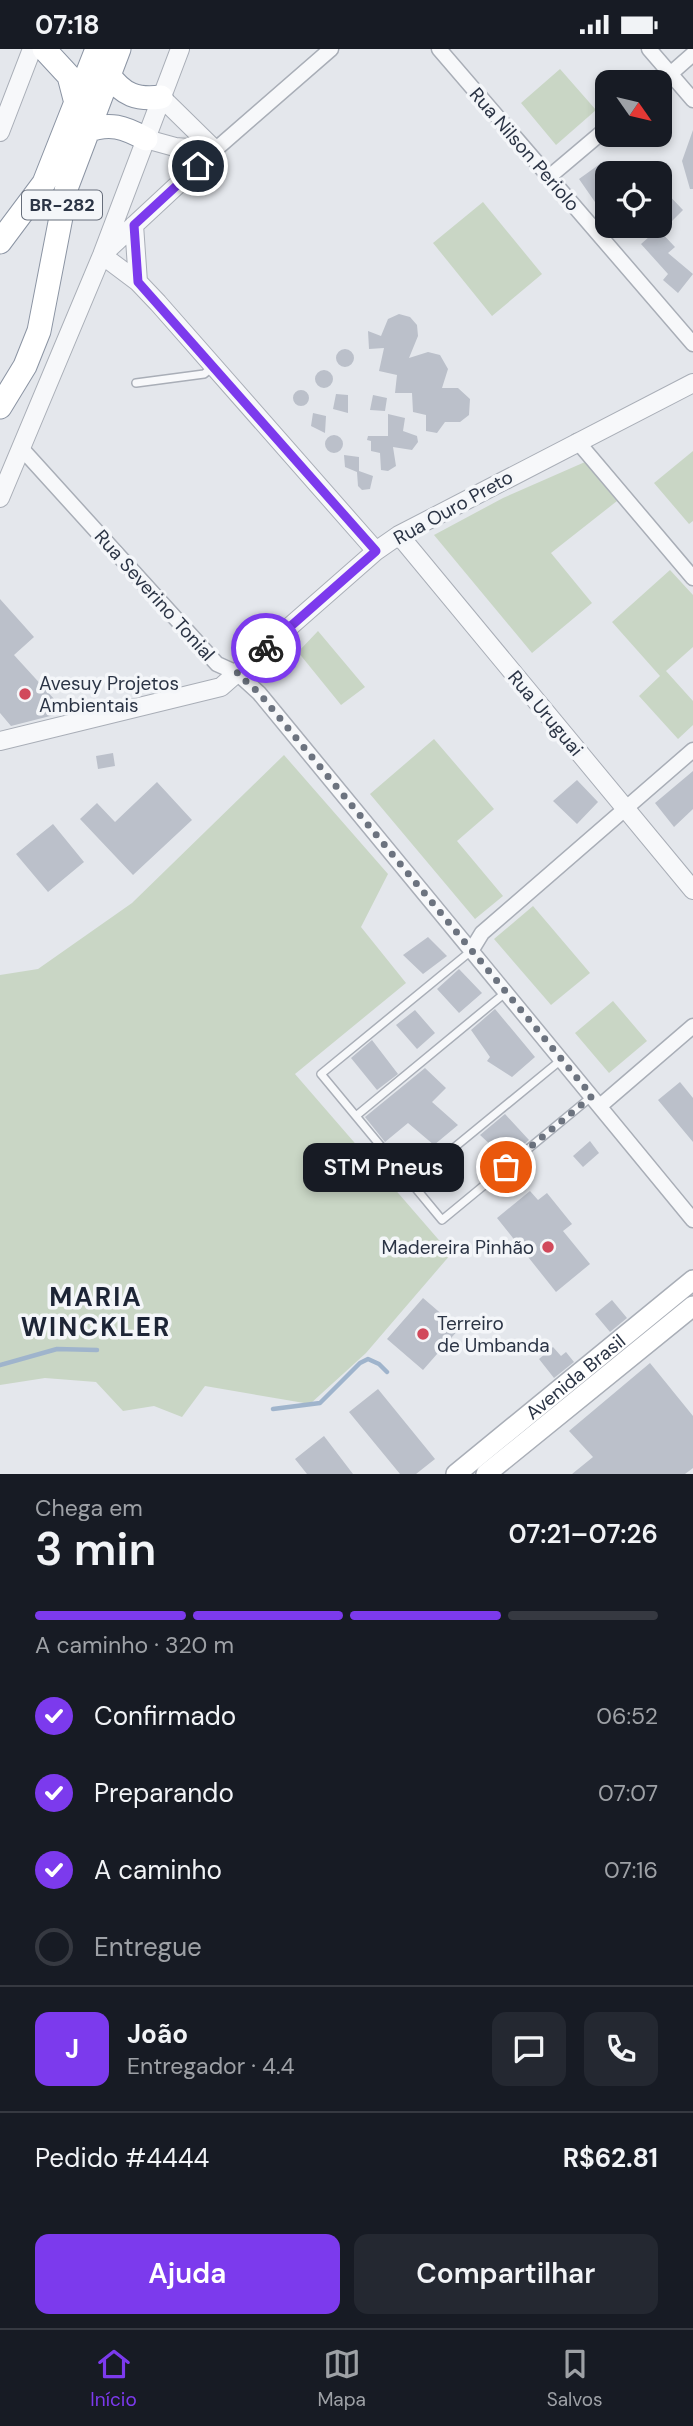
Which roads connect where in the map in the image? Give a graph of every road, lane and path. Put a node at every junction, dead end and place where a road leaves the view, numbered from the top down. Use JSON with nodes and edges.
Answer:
{"nodes":[{"id":1,"x":32,"y":49,"type":"edge"},
{"id":2,"x":44,"y":49,"type":"edge"},
{"id":3,"x":97,"y":49,"type":"edge"},
{"id":4,"x":120,"y":49,"type":"edge"},
{"id":5,"x":180,"y":49,"type":"edge"},
{"id":6,"x":331,"y":49,"type":"edge"},
{"id":7,"x":439,"y":49,"type":"edge"},
{"id":8,"x":649,"y":49,"type":"edge"},
{"id":9,"x":693,"y":54,"type":"edge"},
{"id":10,"x":661,"y":70,"type":"edge"},
{"id":11,"x":672,"y":72,"type":"edge"},
{"id":12,"x":109,"y":75,"type":"junction"},
{"id":13,"x":672,"y":84,"type":"edge"},
{"id":14,"x":161,"y":97,"type":"junction"},
{"id":15,"x":693,"y":100,"type":"edge"},
{"id":16,"x":75,"y":103,"type":"junction"},
{"id":17,"x":86,"y":131,"type":"junction"},
{"id":18,"x":0,"y":132,"type":"edge"},
{"id":19,"x":595,"y":138,"type":"edge"},
{"id":20,"x":146,"y":139,"type":"junction"},
{"id":21,"x":215,"y":150,"type":"junction"},
{"id":22,"x":549,"y":177,"type":"junction"},
{"id":23,"x":134,"y":225,"type":"junction"},
{"id":24,"x":0,"y":242,"type":"edge"},
{"id":25,"x":102,"y":255,"type":"junction"},
{"id":26,"x":138,"y":282,"type":"junction"},
{"id":27,"x":693,"y":344,"type":"edge"},
{"id":28,"x":24,"y":366,"type":"junction"},
{"id":29,"x":215,"y":366,"type":"junction"},
{"id":30,"x":0,"y":371,"type":"edge"},
{"id":31,"x":136,"y":383,"type":"dead end"},
{"id":32,"x":693,"y":383,"type":"edge"},
{"id":33,"x":0,"y":407,"type":"edge"},
{"id":34,"x":577,"y":441,"type":"junction"},
{"id":35,"x":22,"y":449,"type":"junction"},
{"id":36,"x":0,"y":498,"type":"edge"},
{"id":37,"x":399,"y":535,"type":"junction"},
{"id":38,"x":376,"y":551,"type":"junction"},
{"id":39,"x":693,"y":578,"type":"edge"},
{"id":40,"x":237,"y":673,"type":"junction"},
{"id":41,"x":0,"y":741,"type":"edge"},
{"id":42,"x":693,"y":750,"type":"edge"},
{"id":43,"x":624,"y":808,"type":"junction"},
{"id":44,"x":693,"y":890,"type":"edge"},
{"id":45,"x":471,"y":951,"type":"junction"},
{"id":46,"x":505,"y":993,"type":"junction"},
{"id":47,"x":693,"y":1026,"type":"edge"},
{"id":48,"x":561,"y":1059,"type":"junction"},
{"id":49,"x":596,"y":1101,"type":"junction"},
{"id":50,"x":356,"y":1116,"type":"junction"},
{"id":51,"x":411,"y":1183,"type":"junction"},
{"id":52,"x":693,"y":1220,"type":"edge"},
{"id":53,"x":693,"y":1280,"type":"edge"},
{"id":54,"x":693,"y":1306,"type":"edge"},
{"id":55,"x":567,"y":1395,"type":"junction"},
{"id":56,"x":456,"y":1474,"type":"edge"},
{"id":57,"x":486,"y":1474,"type":"edge"}],
"edges":[{"from":1,"to":18,"type":"street"},
{"from":2,"to":16,"type":"highway"},
{"from":3,"to":16,"type":"highway","number":"BR-282"},
{"from":4,"to":12,"type":"highway","number":"BR-282"},
{"from":5,"to":14,"type":"street"},
{"from":6,"to":21,"type":"street"},
{"from":7,"to":22,"type":"street","name":"Rua Nilson Periolo"},
{"from":8,"to":10,"type":"street"},
{"from":9,"to":11,"type":"street"},
{"from":12,"to":14,"type":"highway"},
{"from":12,"to":17,"type":"highway","number":"BR-282"},
{"from":13,"to":15,"type":"street"},
{"from":14,"to":20,"type":"street"},
{"from":14,"to":21,"type":"street"},
{"from":16,"to":24,"type":"highway","number":"BR-282"},
{"from":17,"to":20,"type":"highway"},
{"from":17,"to":28,"type":"highway","number":"BR-282"},
{"from":19,"to":22,"type":"street"},
{"from":20,"to":21,"type":"street"},
{"from":20,"to":25,"type":"street"},
{"from":21,"to":23,"type":"street"},
{"from":22,"to":27,"type":"street","name":"Rua Nilson Periolo"},
{"from":23,"to":25,"type":"street"},
{"from":23,"to":26,"type":"street"},
{"from":25,"to":26,"type":"street"},
{"from":25,"to":35,"type":"street"},
{"from":26,"to":29,"type":"street"},
{"from":28,"to":30,"type":"highway"},
{"from":28,"to":33,"type":"highway","number":"BR-282"},
{"from":29,"to":31,"type":"lane"},
{"from":29,"to":38,"type":"street"},
{"from":32,"to":34,"type":"street","name":"Rua Ouro Preto"},
{"from":34,"to":37,"type":"street","name":"Rua Ouro Preto"},
{"from":34,"to":39,"type":"street"},
{"from":35,"to":36,"type":"street"},
{"from":35,"to":40,"type":"street","name":"Rua Severino Tonial"},
{"from":37,"to":38,"type":"street","name":"Rua Ouro Preto"},
{"from":37,"to":43,"type":"street","name":"Rua Uruguai"},
{"from":38,"to":40,"type":"street","name":"Rua Ouro Preto"},
{"from":40,"to":41,"type":"street","name":"Rua Ouro Preto"},
{"from":40,"to":45,"type":"street","name":"Rua Severino Tonial"},
{"from":42,"to":43,"type":"street"},
{"from":43,"to":44,"type":"street","name":"Rua Uruguai"},
{"from":43,"to":45,"type":"street"},
{"from":45,"to":46,"type":"street","name":"Rua Severino Tonial"},
{"from":45,"to":50,"type":"lane"},
{"from":46,"to":48,"type":"street","name":"Rua Severino Tonial"},
{"from":46,"to":50,"type":"lane"},
{"from":47,"to":49,"type":"street"},
{"from":48,"to":49,"type":"street","name":"Rua Severino Tonial"},
{"from":48,"to":51,"type":"lane"},
{"from":49,"to":51,"type":"lane"},
{"from":49,"to":52,"type":"street","name":"Rua Severino Tonial"},
{"from":50,"to":51,"type":"lane"},
{"from":53,"to":55,"type":"main road","name":"Avenida Brasil"},
{"from":54,"to":55,"type":"main road","name":"Avenida Brasil"},
{"from":55,"to":56,"type":"main road","name":"Avenida Brasil"},
{"from":55,"to":57,"type":"main road","name":"Avenida Brasil"}]}
